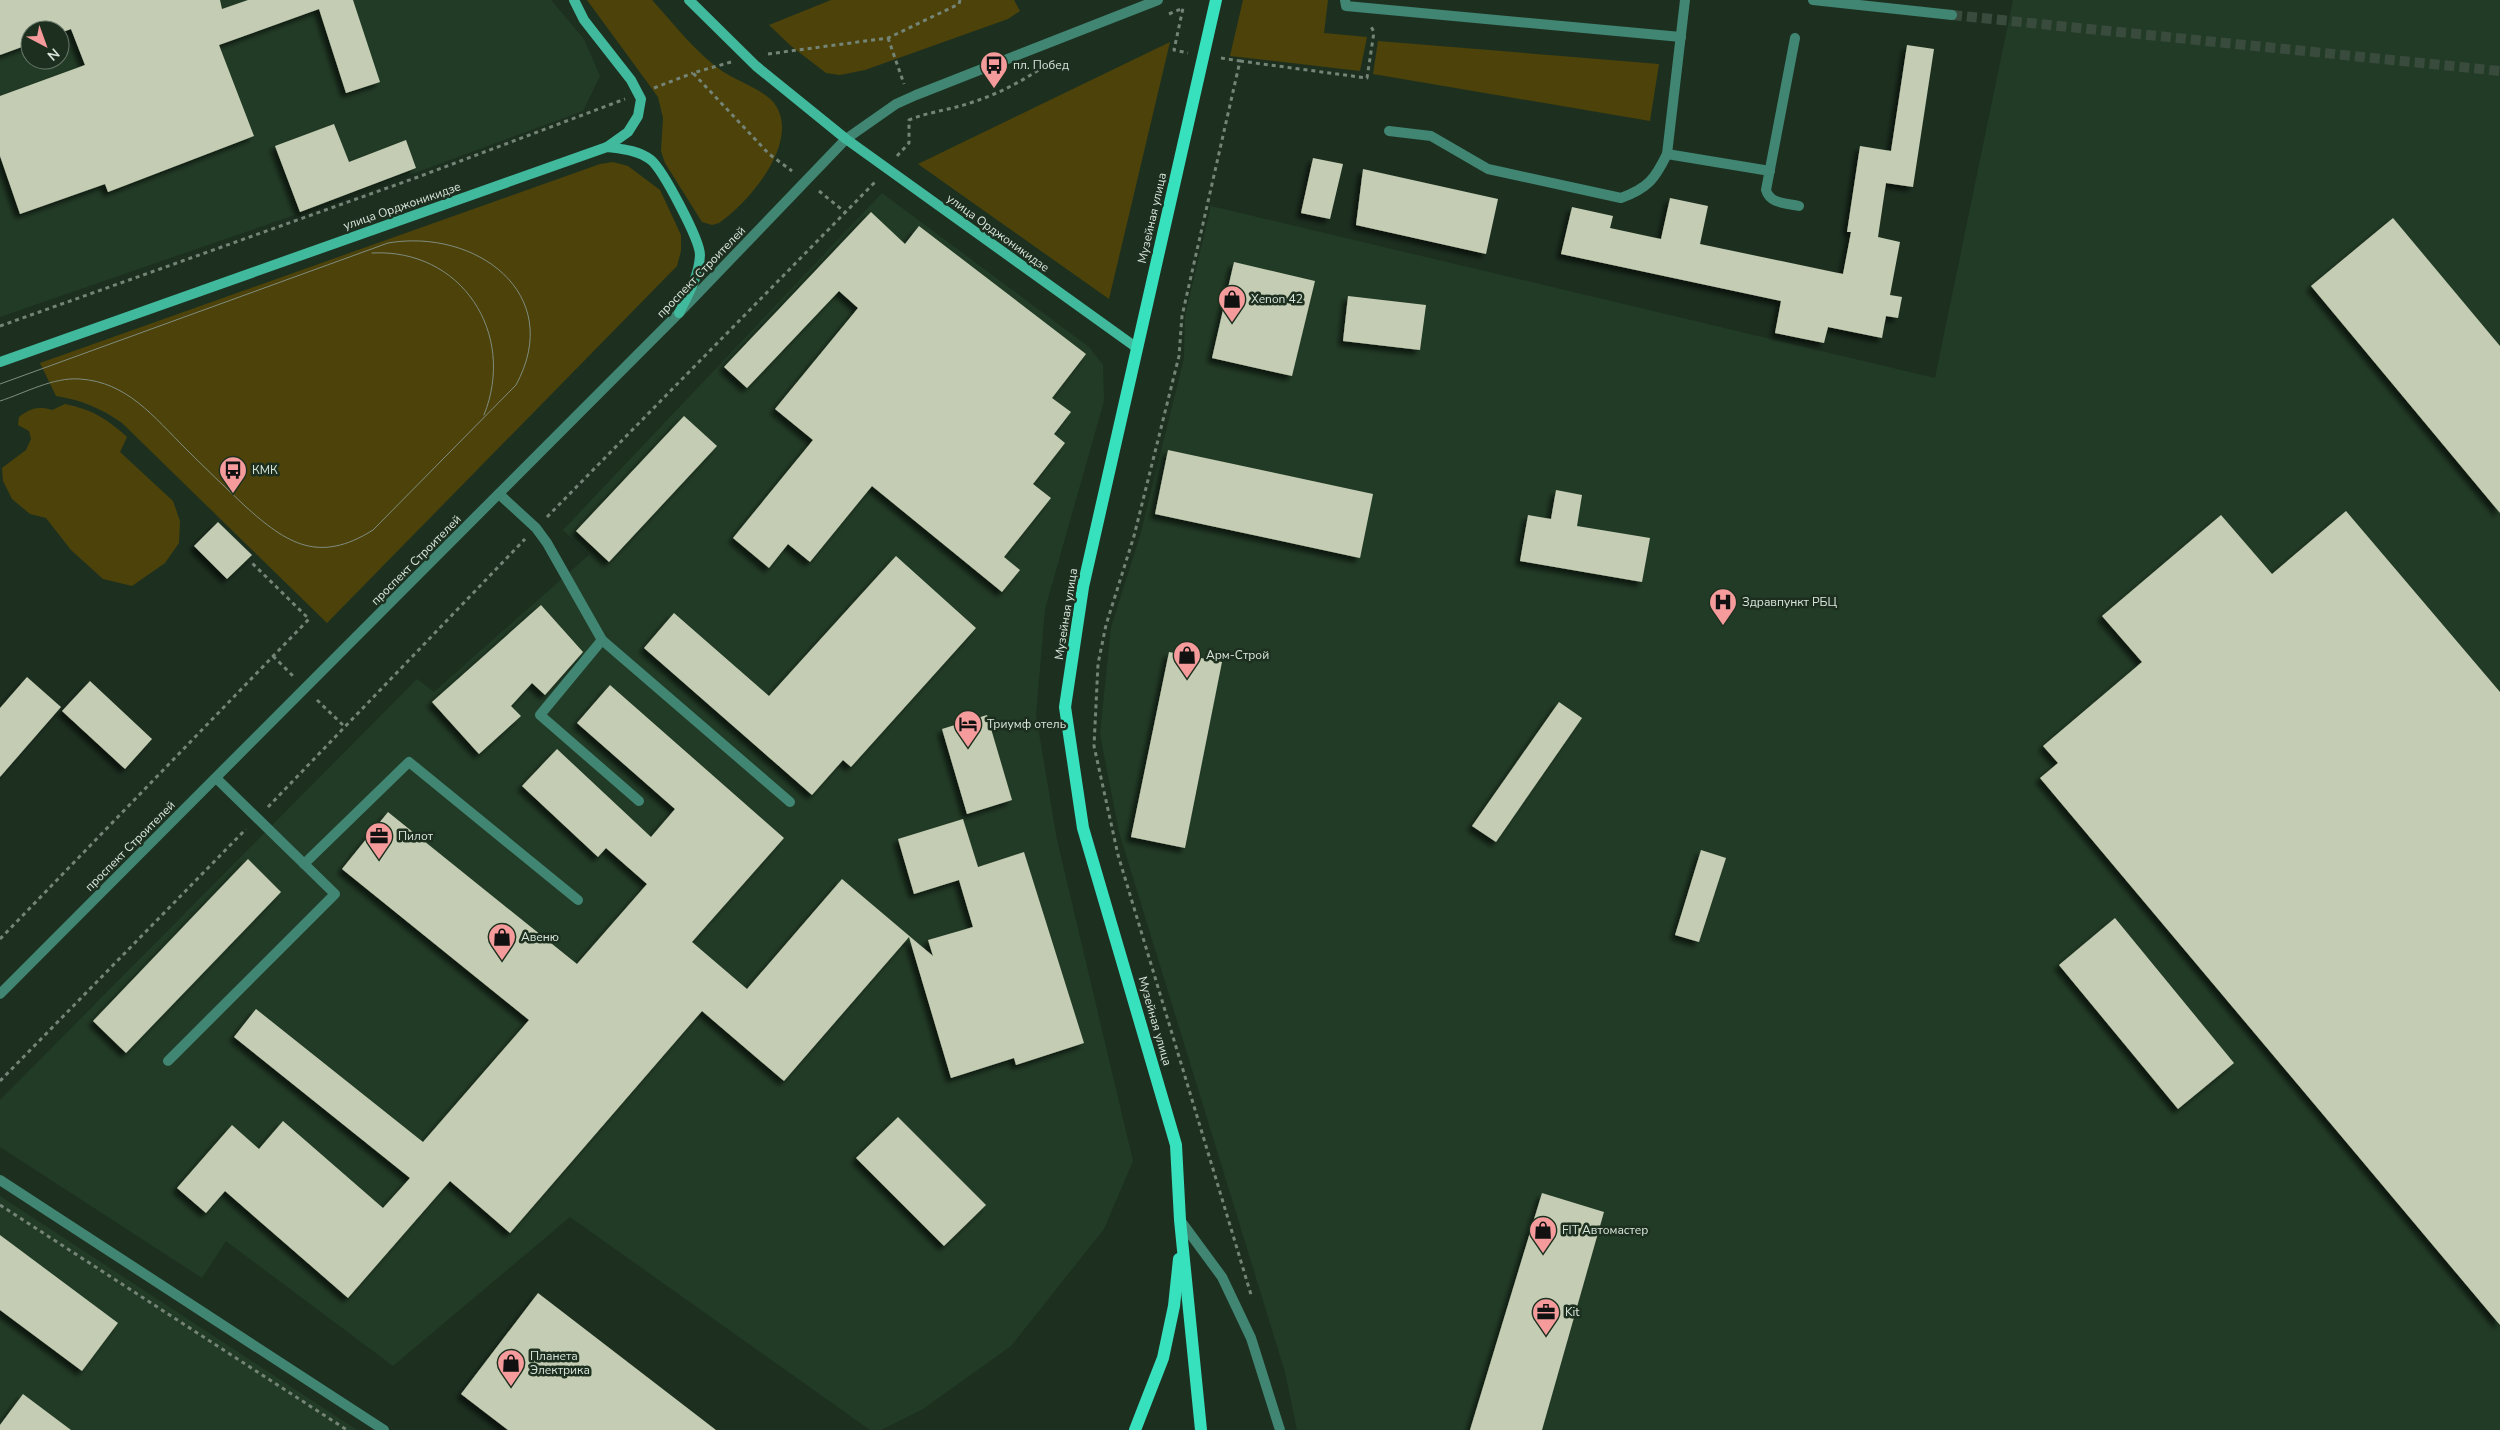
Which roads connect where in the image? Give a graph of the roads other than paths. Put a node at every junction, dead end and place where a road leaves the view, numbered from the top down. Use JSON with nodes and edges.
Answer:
{"nodes":[{"id":1,"x":574,"y":0,"type":"edge"},
{"id":2,"x":689,"y":0,"type":"edge"},
{"id":3,"x":1158,"y":0,"type":"edge"},
{"id":4,"x":1216,"y":0,"type":"edge"},
{"id":5,"x":1345,"y":0,"type":"edge"},
{"id":6,"x":1685,"y":0,"type":"edge"},
{"id":7,"x":1813,"y":0,"type":"edge"},
{"id":8,"x":1952,"y":15,"type":"tunnel mouth"},
{"id":9,"x":1680,"y":37,"type":"junction"},
{"id":10,"x":1795,"y":38,"type":"dead end"},
{"id":11,"x":1389,"y":130,"type":"dead end"},
{"id":12,"x":846,"y":139,"type":"junction"},
{"id":13,"x":607,"y":147,"type":"junction"},
{"id":14,"x":1667,"y":154,"type":"junction"},
{"id":15,"x":1770,"y":171,"type":"junction"},
{"id":16,"x":1799,"y":206,"type":"dead end"},
{"id":17,"x":678,"y":313,"type":"junction"},
{"id":18,"x":1136,"y":348,"type":"junction"},
{"id":19,"x":0,"y":362,"type":"edge"},
{"id":20,"x":499,"y":494,"type":"junction"},
{"id":21,"x":602,"y":640,"type":"junction"},
{"id":22,"x":216,"y":778,"type":"junction"},
{"id":23,"x":640,"y":801,"type":"dead end"},
{"id":24,"x":790,"y":802,"type":"dead end"},
{"id":25,"x":304,"y":864,"type":"junction"},
{"id":26,"x":578,"y":900,"type":"dead end"},
{"id":27,"x":0,"y":994,"type":"edge"},
{"id":28,"x":168,"y":1061,"type":"dead end"},
{"id":29,"x":0,"y":1180,"type":"edge"},
{"id":30,"x":1181,"y":1226,"type":"junction"},
{"id":31,"x":384,"y":1430,"type":"edge"},
{"id":32,"x":1135,"y":1430,"type":"edge"},
{"id":33,"x":1201,"y":1430,"type":"edge"},
{"id":34,"x":1280,"y":1430,"type":"edge"}],
"edges":[{"from":1,"to":13,"type":"main road"},
{"from":2,"to":12,"type":"main road","name":"улица Орджоникидзе"},
{"from":3,"to":12,"type":"street","name":"проспект Строителей"},
{"from":4,"to":18,"type":"main road","name":"Музейная улица"},
{"from":5,"to":9,"type":"street"},
{"from":6,"to":9,"type":"street"},
{"from":7,"to":8,"type":"street"},
{"from":9,"to":14,"type":"street"},
{"from":10,"to":15,"type":"street"},
{"from":11,"to":14,"type":"street"},
{"from":12,"to":17,"type":"street","name":"проспект Строителей"},
{"from":12,"to":18,"type":"main road","name":"улица Орджоникидзе"},
{"from":13,"to":17,"type":"main road"},
{"from":13,"to":19,"type":"main road","name":"улица Орджоникидзе"},
{"from":14,"to":15,"type":"street"},
{"from":15,"to":16,"type":"street"},
{"from":17,"to":20,"type":"street","name":"проспект Строителей"},
{"from":18,"to":30,"type":"main road","name":"Музейная улица"},
{"from":20,"to":21,"type":"street"},
{"from":20,"to":22,"type":"street","name":"проспект Строителей"},
{"from":21,"to":23,"type":"street"},
{"from":21,"to":24,"type":"street"},
{"from":22,"to":25,"type":"street"},
{"from":22,"to":27,"type":"street","name":"проспект Строителей"},
{"from":25,"to":26,"type":"street"},
{"from":25,"to":28,"type":"street"},
{"from":29,"to":31,"type":"street"},
{"from":30,"to":32,"type":"main road"},
{"from":30,"to":33,"type":"main road"},
{"from":30,"to":34,"type":"street"}]}
